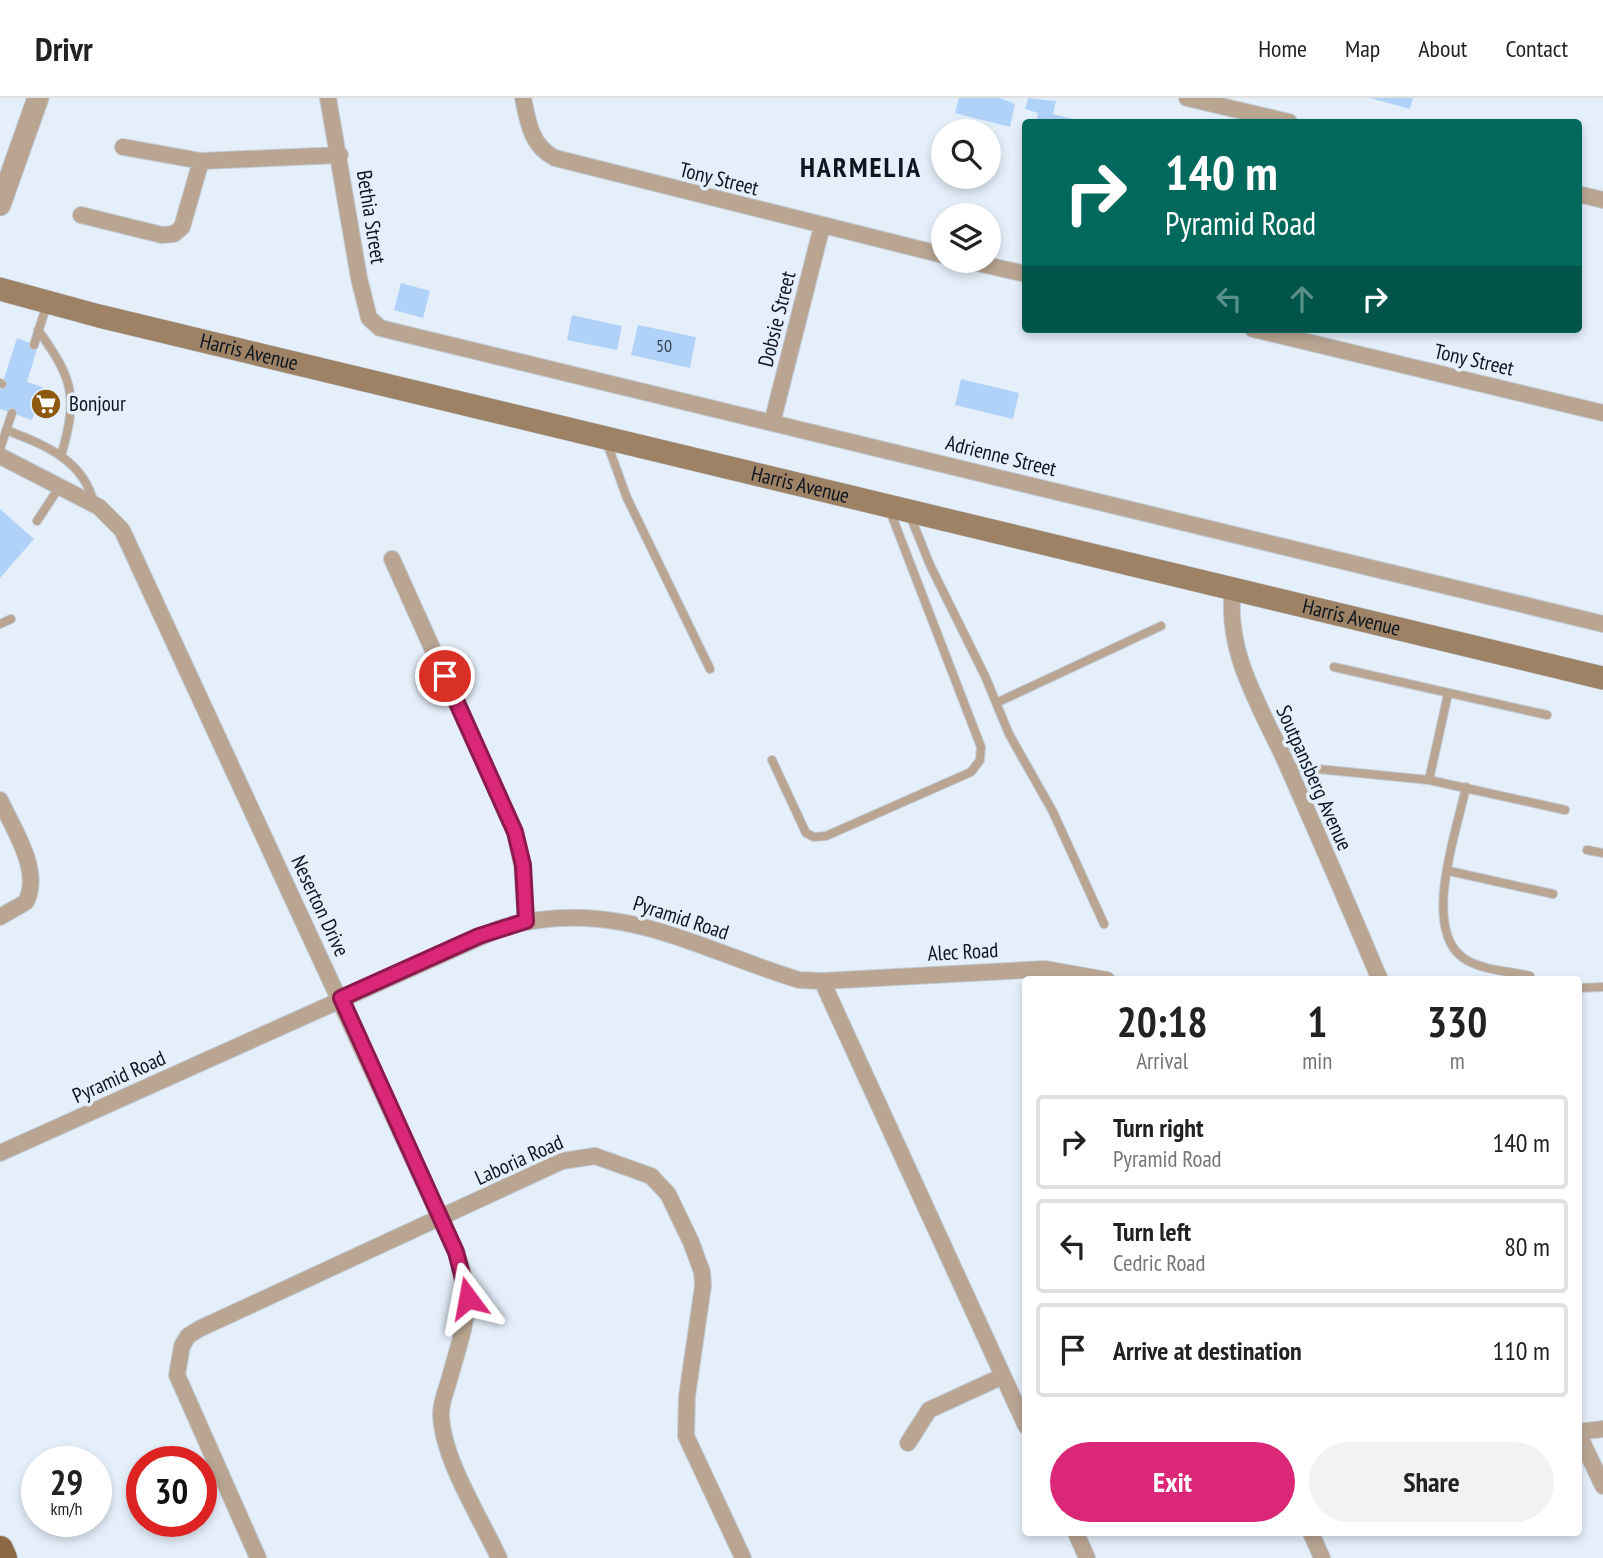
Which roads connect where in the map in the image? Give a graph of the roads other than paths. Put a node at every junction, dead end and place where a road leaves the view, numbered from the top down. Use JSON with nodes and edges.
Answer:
{"nodes":[{"id":1,"x":38,"y":98,"type":"edge"},
{"id":2,"x":328,"y":98,"type":"edge"},
{"id":3,"x":523,"y":98,"type":"edge"},
{"id":4,"x":1187,"y":98,"type":"edge"},
{"id":5,"x":1276,"y":119,"type":"edge"},
{"id":6,"x":123,"y":147,"type":"dead end"},
{"id":7,"x":340,"y":155,"type":"junction"},
{"id":8,"x":201,"y":161,"type":"junction"},
{"id":9,"x":1582,"y":195,"type":"edge"},
{"id":10,"x":1603,"y":200,"type":"edge"},
{"id":11,"x":0,"y":205,"type":"edge"},
{"id":12,"x":81,"y":215,"type":"dead end"},
{"id":13,"x":822,"y":226,"type":"junction"},
{"id":14,"x":931,"y":252,"type":"edge"},
{"id":15,"x":1001,"y":269,"type":"edge"},
{"id":16,"x":1022,"y":274,"type":"edge"},
{"id":17,"x":0,"y":289,"type":"edge"},
{"id":18,"x":47,"y":302,"type":"junction"},
{"id":19,"x":38,"y":330,"type":"junction"},
{"id":20,"x":389,"y":331,"type":"joint"},
{"id":21,"x":1270,"y":333,"type":"edge"},
{"id":22,"x":34,"y":345,"type":"dead end"},
{"id":23,"x":12,"y":413,"type":"dead end"},
{"id":24,"x":1603,"y":413,"type":"edge"},
{"id":25,"x":772,"y":423,"type":"junction"},
{"id":26,"x":6,"y":430,"type":"junction"},
{"id":27,"x":605,"y":437,"type":"junction"},
{"id":28,"x":0,"y":449,"type":"edge"},
{"id":29,"x":0,"y":456,"type":"edge"},
{"id":30,"x":61,"y":456,"type":"junction"},
{"id":31,"x":60,"y":486,"type":"junction"},
{"id":32,"x":94,"y":504,"type":"junction"},
{"id":33,"x":897,"y":507,"type":"junction"},
{"id":34,"x":37,"y":521,"type":"dead end"},
{"id":35,"x":392,"y":559,"type":"dead end"},
{"id":36,"x":1233,"y":588,"type":"junction"},
{"id":37,"x":11,"y":619,"type":"dead end"},
{"id":38,"x":0,"y":624,"type":"edge"},
{"id":39,"x":1603,"y":624,"type":"edge"},
{"id":40,"x":1161,"y":626,"type":"dead end"},
{"id":41,"x":1334,"y":667,"type":"dead end"},
{"id":42,"x":710,"y":669,"type":"dead end"},
{"id":43,"x":1603,"y":678,"type":"edge"},
{"id":44,"x":1448,"y":694,"type":"junction"},
{"id":45,"x":996,"y":703,"type":"junction"},
{"id":46,"x":1548,"y":715,"type":"dead end"},
{"id":47,"x":772,"y":760,"type":"dead end"},
{"id":48,"x":1287,"y":766,"type":"junction"},
{"id":49,"x":1429,"y":780,"type":"junction"},
{"id":50,"x":1466,"y":787,"type":"junction"},
{"id":51,"x":0,"y":800,"type":"edge"},
{"id":52,"x":1564,"y":810,"type":"dead end"},
{"id":53,"x":1587,"y":850,"type":"dead end"},
{"id":54,"x":1603,"y":853,"type":"edge"},
{"id":55,"x":1449,"y":871,"type":"junction"},
{"id":56,"x":1553,"y":894,"type":"dead end"},
{"id":57,"x":0,"y":917,"type":"edge"},
{"id":58,"x":526,"y":921,"type":"junction"},
{"id":59,"x":1104,"y":924,"type":"dead end"},
{"id":60,"x":1084,"y":976,"type":"edge"},
{"id":61,"x":1378,"y":976,"type":"edge"},
{"id":62,"x":1530,"y":976,"type":"dead end"},
{"id":63,"x":821,"y":981,"type":"junction"},
{"id":64,"x":1603,"y":987,"type":"edge"},
{"id":65,"x":1582,"y":988,"type":"edge"},
{"id":66,"x":341,"y":998,"type":"junction"},
{"id":67,"x":0,"y":1153,"type":"edge"},
{"id":68,"x":440,"y":1219,"type":"junction"},
{"id":69,"x":1003,"y":1376,"type":"junction"},
{"id":70,"x":1022,"y":1417,"type":"edge"},
{"id":71,"x":1603,"y":1429,"type":"edge"},
{"id":72,"x":1582,"y":1432,"type":"edge"},
{"id":73,"x":1582,"y":1441,"type":"edge"},
{"id":74,"x":908,"y":1443,"type":"dead end"},
{"id":75,"x":1603,"y":1486,"type":"edge"},
{"id":76,"x":1077,"y":1536,"type":"edge"},
{"id":77,"x":1312,"y":1536,"type":"edge"},
{"id":78,"x":0,"y":1549,"type":"edge"},
{"id":79,"x":4,"y":1558,"type":"edge"},
{"id":80,"x":258,"y":1558,"type":"edge"},
{"id":81,"x":499,"y":1558,"type":"edge"},
{"id":82,"x":743,"y":1558,"type":"edge"},
{"id":83,"x":1087,"y":1558,"type":"edge"},
{"id":84,"x":1322,"y":1558,"type":"edge"}],
"edges":[{"from":1,"to":11,"type":"street"},
{"from":2,"to":7,"type":"street","name":"Bethia Street"},
{"from":3,"to":13,"type":"street","name":"Tony Street"},
{"from":4,"to":5,"type":"street"},
{"from":6,"to":8,"type":"street"},
{"from":7,"to":8,"type":"street"},
{"from":7,"to":20,"type":"street","name":"Bethia Street"},
{"from":8,"to":12,"type":"street"},
{"from":9,"to":10,"type":"street"},
{"from":13,"to":14,"type":"street","name":"Tony Street"},
{"from":13,"to":25,"type":"street","name":"Dobsie Street"},
{"from":15,"to":16,"type":"street"},
{"from":17,"to":18,"type":"main road","name":"Harris Avenue"},
{"from":18,"to":19,"type":"lane"},
{"from":18,"to":27,"type":"main road","name":"Harris Avenue"},
{"from":19,"to":22,"type":"lane"},
{"from":19,"to":30,"type":"lane"},
{"from":20,"to":25,"type":"street","name":"Adrienne Street"},
{"from":21,"to":24,"type":"street","name":"Tony Street"},
{"from":23,"to":26,"type":"lane"},
{"from":25,"to":39,"type":"street","name":"Adrienne Street"},
{"from":26,"to":28,"type":"lane"},
{"from":26,"to":30,"type":"lane"},
{"from":27,"to":33,"type":"main road","name":"Harris Avenue"},
{"from":27,"to":42,"type":"lane"},
{"from":29,"to":31,"type":"street","name":"Neserton Drive"},
{"from":30,"to":32,"type":"lane"},
{"from":31,"to":32,"type":"street","name":"Neserton Drive"},
{"from":31,"to":34,"type":"lane"},
{"from":32,"to":66,"type":"street","name":"Neserton Drive"},
{"from":33,"to":36,"type":"main road","name":"Harris Avenue"},
{"from":33,"to":45,"type":"lane"},
{"from":33,"to":47,"type":"lane"},
{"from":35,"to":58,"type":"street"},
{"from":36,"to":43,"type":"main road","name":"Harris Avenue"},
{"from":36,"to":48,"type":"street","name":"Soutpansberg Avenue"},
{"from":37,"to":38,"type":"lane"},
{"from":40,"to":45,"type":"lane"},
{"from":41,"to":44,"type":"lane"},
{"from":44,"to":46,"type":"lane"},
{"from":44,"to":49,"type":"lane"},
{"from":45,"to":59,"type":"lane"},
{"from":48,"to":49,"type":"lane"},
{"from":48,"to":61,"type":"street","name":"Soutpansberg Avenue"},
{"from":49,"to":50,"type":"lane"},
{"from":50,"to":52,"type":"lane"},
{"from":50,"to":55,"type":"lane"},
{"from":51,"to":57,"type":"street"},
{"from":53,"to":54,"type":"lane"},
{"from":55,"to":56,"type":"lane"},
{"from":55,"to":62,"type":"lane"},
{"from":58,"to":63,"type":"street","name":"Pyramid Road"},
{"from":58,"to":66,"type":"street","name":"Pyramid Road"},
{"from":60,"to":63,"type":"street","name":"Alec Road"},
{"from":63,"to":69,"type":"street"},
{"from":64,"to":65,"type":"lane"},
{"from":66,"to":67,"type":"street","name":"Pyramid Road"},
{"from":66,"to":68,"type":"street","name":"Neserton Drive"},
{"from":68,"to":80,"type":"street","name":"Laboria Road"},
{"from":68,"to":81,"type":"street","name":"Neserton Drive"},
{"from":68,"to":82,"type":"street","name":"Laboria Road"},
{"from":69,"to":70,"type":"street"},
{"from":69,"to":74,"type":"street"},
{"from":71,"to":72,"type":"street"},
{"from":73,"to":75,"type":"street"},
{"from":76,"to":83,"type":"street"},
{"from":77,"to":84,"type":"street"},
{"from":78,"to":79,"type":"main road"}]}
